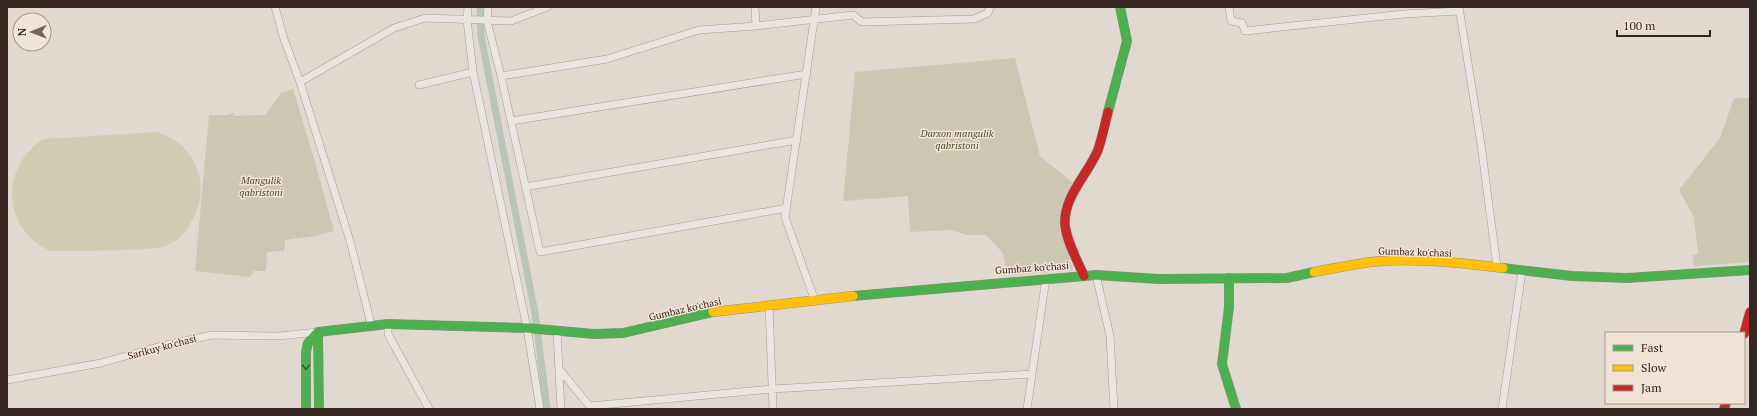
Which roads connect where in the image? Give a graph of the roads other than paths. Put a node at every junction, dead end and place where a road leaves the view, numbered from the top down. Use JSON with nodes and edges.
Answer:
{"nodes":[{"id":1,"x":275,"y":7,"type":"edge"},
{"id":2,"x":468,"y":7,"type":"edge"},
{"id":3,"x":488,"y":7,"type":"edge"},
{"id":4,"x":547,"y":7,"type":"edge"},
{"id":5,"x":755,"y":7,"type":"edge"},
{"id":6,"x":816,"y":7,"type":"edge"},
{"id":7,"x":990,"y":7,"type":"edge"},
{"id":8,"x":1120,"y":7,"type":"edge"},
{"id":9,"x":1229,"y":7,"type":"edge"},
{"id":10,"x":1459,"y":9,"type":"edge"},
{"id":11,"x":469,"y":20,"type":"junction"},
{"id":12,"x":484,"y":21,"type":"junction"},
{"id":13,"x":814,"y":21,"type":"junction"},
{"id":14,"x":756,"y":26,"type":"junction"},
{"id":15,"x":473,"y":72,"type":"junction"},
{"id":16,"x":807,"y":74,"type":"junction"},
{"id":17,"x":501,"y":76,"type":"junction"},
{"id":18,"x":300,"y":82,"type":"junction"},
{"id":19,"x":419,"y":85,"type":"dead end"},
{"id":20,"x":511,"y":120,"type":"junction"},
{"id":21,"x":797,"y":140,"type":"junction"},
{"id":22,"x":526,"y":187,"type":"junction"},
{"id":23,"x":787,"y":208,"type":"junction"},
{"id":24,"x":1497,"y":267,"type":"junction"},
{"id":25,"x":1522,"y":270,"type":"junction"},
{"id":26,"x":1750,"y":270,"type":"edge"},
{"id":27,"x":1096,"y":275,"type":"junction"},
{"id":28,"x":1084,"y":276,"type":"junction"},
{"id":29,"x":1046,"y":278,"type":"junction"},
{"id":30,"x":1229,"y":278,"type":"junction"},
{"id":31,"x":815,"y":301,"type":"junction"},
{"id":32,"x":769,"y":305,"type":"junction"},
{"id":33,"x":1750,"y":312,"type":"edge"},
{"id":34,"x":371,"y":324,"type":"junction"},
{"id":35,"x":388,"y":324,"type":"junction"},
{"id":36,"x":527,"y":328,"type":"junction"},
{"id":37,"x":318,"y":332,"type":"junction"},
{"id":38,"x":557,"y":332,"type":"junction"},
{"id":39,"x":1745,"y":332,"type":"edge"},
{"id":40,"x":560,"y":370,"type":"junction"},
{"id":41,"x":1032,"y":374,"type":"junction"},
{"id":42,"x":7,"y":380,"type":"edge"},
{"id":43,"x":772,"y":389,"type":"junction"},
{"id":44,"x":591,"y":407,"type":"edge"},
{"id":45,"x":306,"y":409,"type":"edge"},
{"id":46,"x":319,"y":409,"type":"edge"},
{"id":47,"x":429,"y":409,"type":"edge"},
{"id":48,"x":540,"y":409,"type":"edge"},
{"id":49,"x":561,"y":409,"type":"edge"},
{"id":50,"x":773,"y":409,"type":"edge"},
{"id":51,"x":1027,"y":409,"type":"edge"},
{"id":52,"x":1114,"y":409,"type":"edge"},
{"id":53,"x":1236,"y":409,"type":"edge"},
{"id":54,"x":1502,"y":409,"type":"edge"}],
"edges":[{"from":1,"to":18,"type":"street"},
{"from":2,"to":11,"type":"street"},
{"from":3,"to":12,"type":"street"},
{"from":4,"to":12,"type":"street"},
{"from":5,"to":14,"type":"street"},
{"from":6,"to":13,"type":"street"},
{"from":7,"to":13,"type":"street"},
{"from":8,"to":28,"type":"main road"},
{"from":9,"to":10,"type":"street"},
{"from":10,"to":24,"type":"street"},
{"from":11,"to":12,"type":"street"},
{"from":11,"to":15,"type":"street"},
{"from":11,"to":18,"type":"street"},
{"from":12,"to":17,"type":"street"},
{"from":13,"to":14,"type":"street"},
{"from":13,"to":16,"type":"street"},
{"from":14,"to":17,"type":"street"},
{"from":15,"to":19,"type":"street"},
{"from":15,"to":36,"type":"street"},
{"from":16,"to":20,"type":"street"},
{"from":16,"to":21,"type":"street"},
{"from":17,"to":20,"type":"street"},
{"from":18,"to":34,"type":"street"},
{"from":20,"to":22,"type":"street"},
{"from":21,"to":22,"type":"street"},
{"from":21,"to":23,"type":"street"},
{"from":22,"to":23,"type":"street"},
{"from":23,"to":31,"type":"street"},
{"from":24,"to":25,"type":"main road","name":"Gumbaz ko'chasi"},
{"from":24,"to":30,"type":"main road","name":"Gumbaz ko'chasi"},
{"from":25,"to":26,"type":"main road","name":"Gumbaz ko'chasi"},
{"from":25,"to":54,"type":"street"},
{"from":27,"to":28,"type":"main road","name":"Gumbaz ko'chasi"},
{"from":27,"to":30,"type":"main road","name":"Gumbaz ko'chasi"},
{"from":27,"to":52,"type":"street"},
{"from":28,"to":29,"type":"main road","name":"Gumbaz ko'chasi"},
{"from":29,"to":31,"type":"main road","name":"Gumbaz ko'chasi"},
{"from":29,"to":41,"type":"street"},
{"from":30,"to":53,"type":"main road"},
{"from":31,"to":32,"type":"main road","name":"Gumbaz ko'chasi"},
{"from":32,"to":38,"type":"main road","name":"Gumbaz ko'chasi"},
{"from":32,"to":43,"type":"street"},
{"from":33,"to":39,"type":"main road"},
{"from":34,"to":35,"type":"main road","name":"Gumbaz ko'chasi"},
{"from":34,"to":37,"type":"main road","name":"Gumbaz ko'chasi"},
{"from":35,"to":36,"type":"main road","name":"Gumbaz ko'chasi"},
{"from":35,"to":47,"type":"street"},
{"from":36,"to":38,"type":"main road","name":"Gumbaz ko'chasi"},
{"from":36,"to":48,"type":"street"},
{"from":37,"to":42,"type":"street","name":"Sarikuy ko'chasi"},
{"from":37,"to":45,"type":"main road","one_way":true},
{"from":37,"to":46,"type":"main road"},
{"from":38,"to":40,"type":"street"},
{"from":40,"to":44,"type":"street"},
{"from":40,"to":49,"type":"street"},
{"from":41,"to":43,"type":"street"},
{"from":41,"to":51,"type":"street"},
{"from":43,"to":44,"type":"street"},
{"from":43,"to":50,"type":"street"}]}
